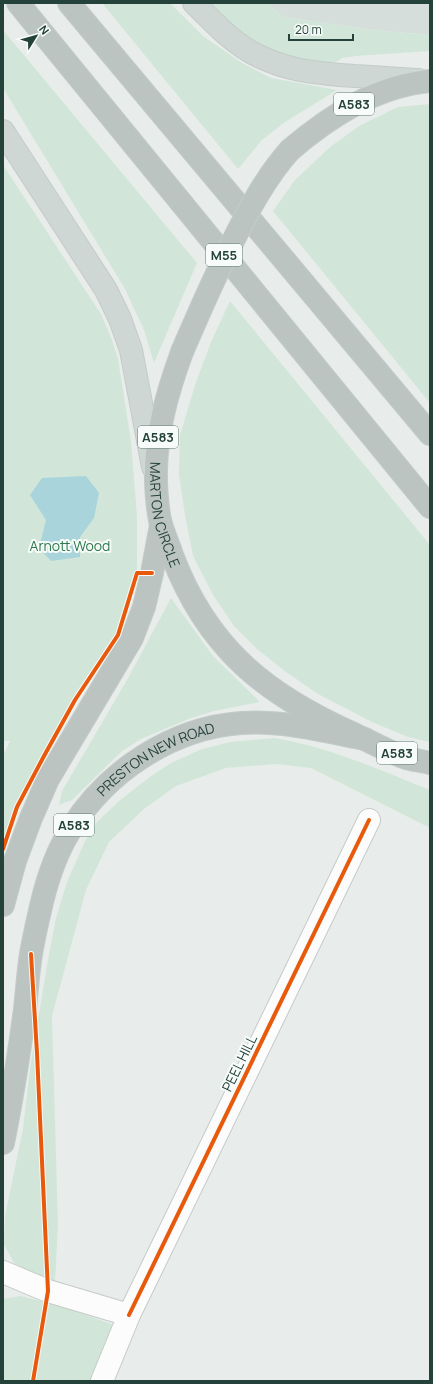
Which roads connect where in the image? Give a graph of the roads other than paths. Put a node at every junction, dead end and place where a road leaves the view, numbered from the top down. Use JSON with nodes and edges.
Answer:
{"nodes":[{"id":1,"x":18,"y":3,"type":"edge"},
{"id":2,"x":69,"y":3,"type":"edge"},
{"id":3,"x":194,"y":3,"type":"edge"},
{"id":4,"x":429,"y":81,"type":"edge"},
{"id":5,"x":3,"y":131,"type":"edge"},
{"id":6,"x":430,"y":434,"type":"edge"},
{"id":7,"x":156,"y":480,"type":"junction"},
{"id":8,"x":430,"y":507,"type":"edge"},
{"id":9,"x":161,"y":524,"type":"junction"},
{"id":10,"x":365,"y":739,"type":"junction"},
{"id":11,"x":406,"y":757,"type":"junction"},
{"id":12,"x":430,"y":763,"type":"edge"},
{"id":13,"x":430,"y":768,"type":"edge"},
{"id":14,"x":369,"y":820,"type":"dead end"},
{"id":15,"x":3,"y":905,"type":"edge"},
{"id":16,"x":3,"y":1143,"type":"edge"},
{"id":17,"x":3,"y":1272,"type":"edge"},
{"id":18,"x":129,"y":1315,"type":"junction"},
{"id":19,"x":102,"y":1381,"type":"edge"}],
"edges":[{"from":1,"to":8,"type":"highway","number":"M55"},
{"from":2,"to":6,"type":"highway"},
{"from":3,"to":4,"type":"main road"},
{"from":4,"to":7,"type":"highway","name":"MARTON CIRCLE","number":"A583","bridge":true},
{"from":5,"to":7,"type":"main road"},
{"from":7,"to":9,"type":"highway","name":"MARTON CIRCLE","number":"A583"},
{"from":9,"to":10,"type":"highway","name":"MARTON CIRCLE","number":"A583"},
{"from":9,"to":15,"type":"highway","number":"A583"},
{"from":10,"to":11,"type":"highway","name":"MARTON CIRCLE","number":"A583"},
{"from":10,"to":16,"type":"highway","name":"PRESTON NEW ROAD","number":"A583"},
{"from":11,"to":12,"type":"highway","name":"MARTON CIRCLE","number":"A583"},
{"from":11,"to":13,"type":"highway"},
{"from":14,"to":18,"type":"street","name":"PEEL HILL"},
{"from":17,"to":18,"type":"street"},
{"from":18,"to":19,"type":"street","name":"PEEL HILL"}]}
